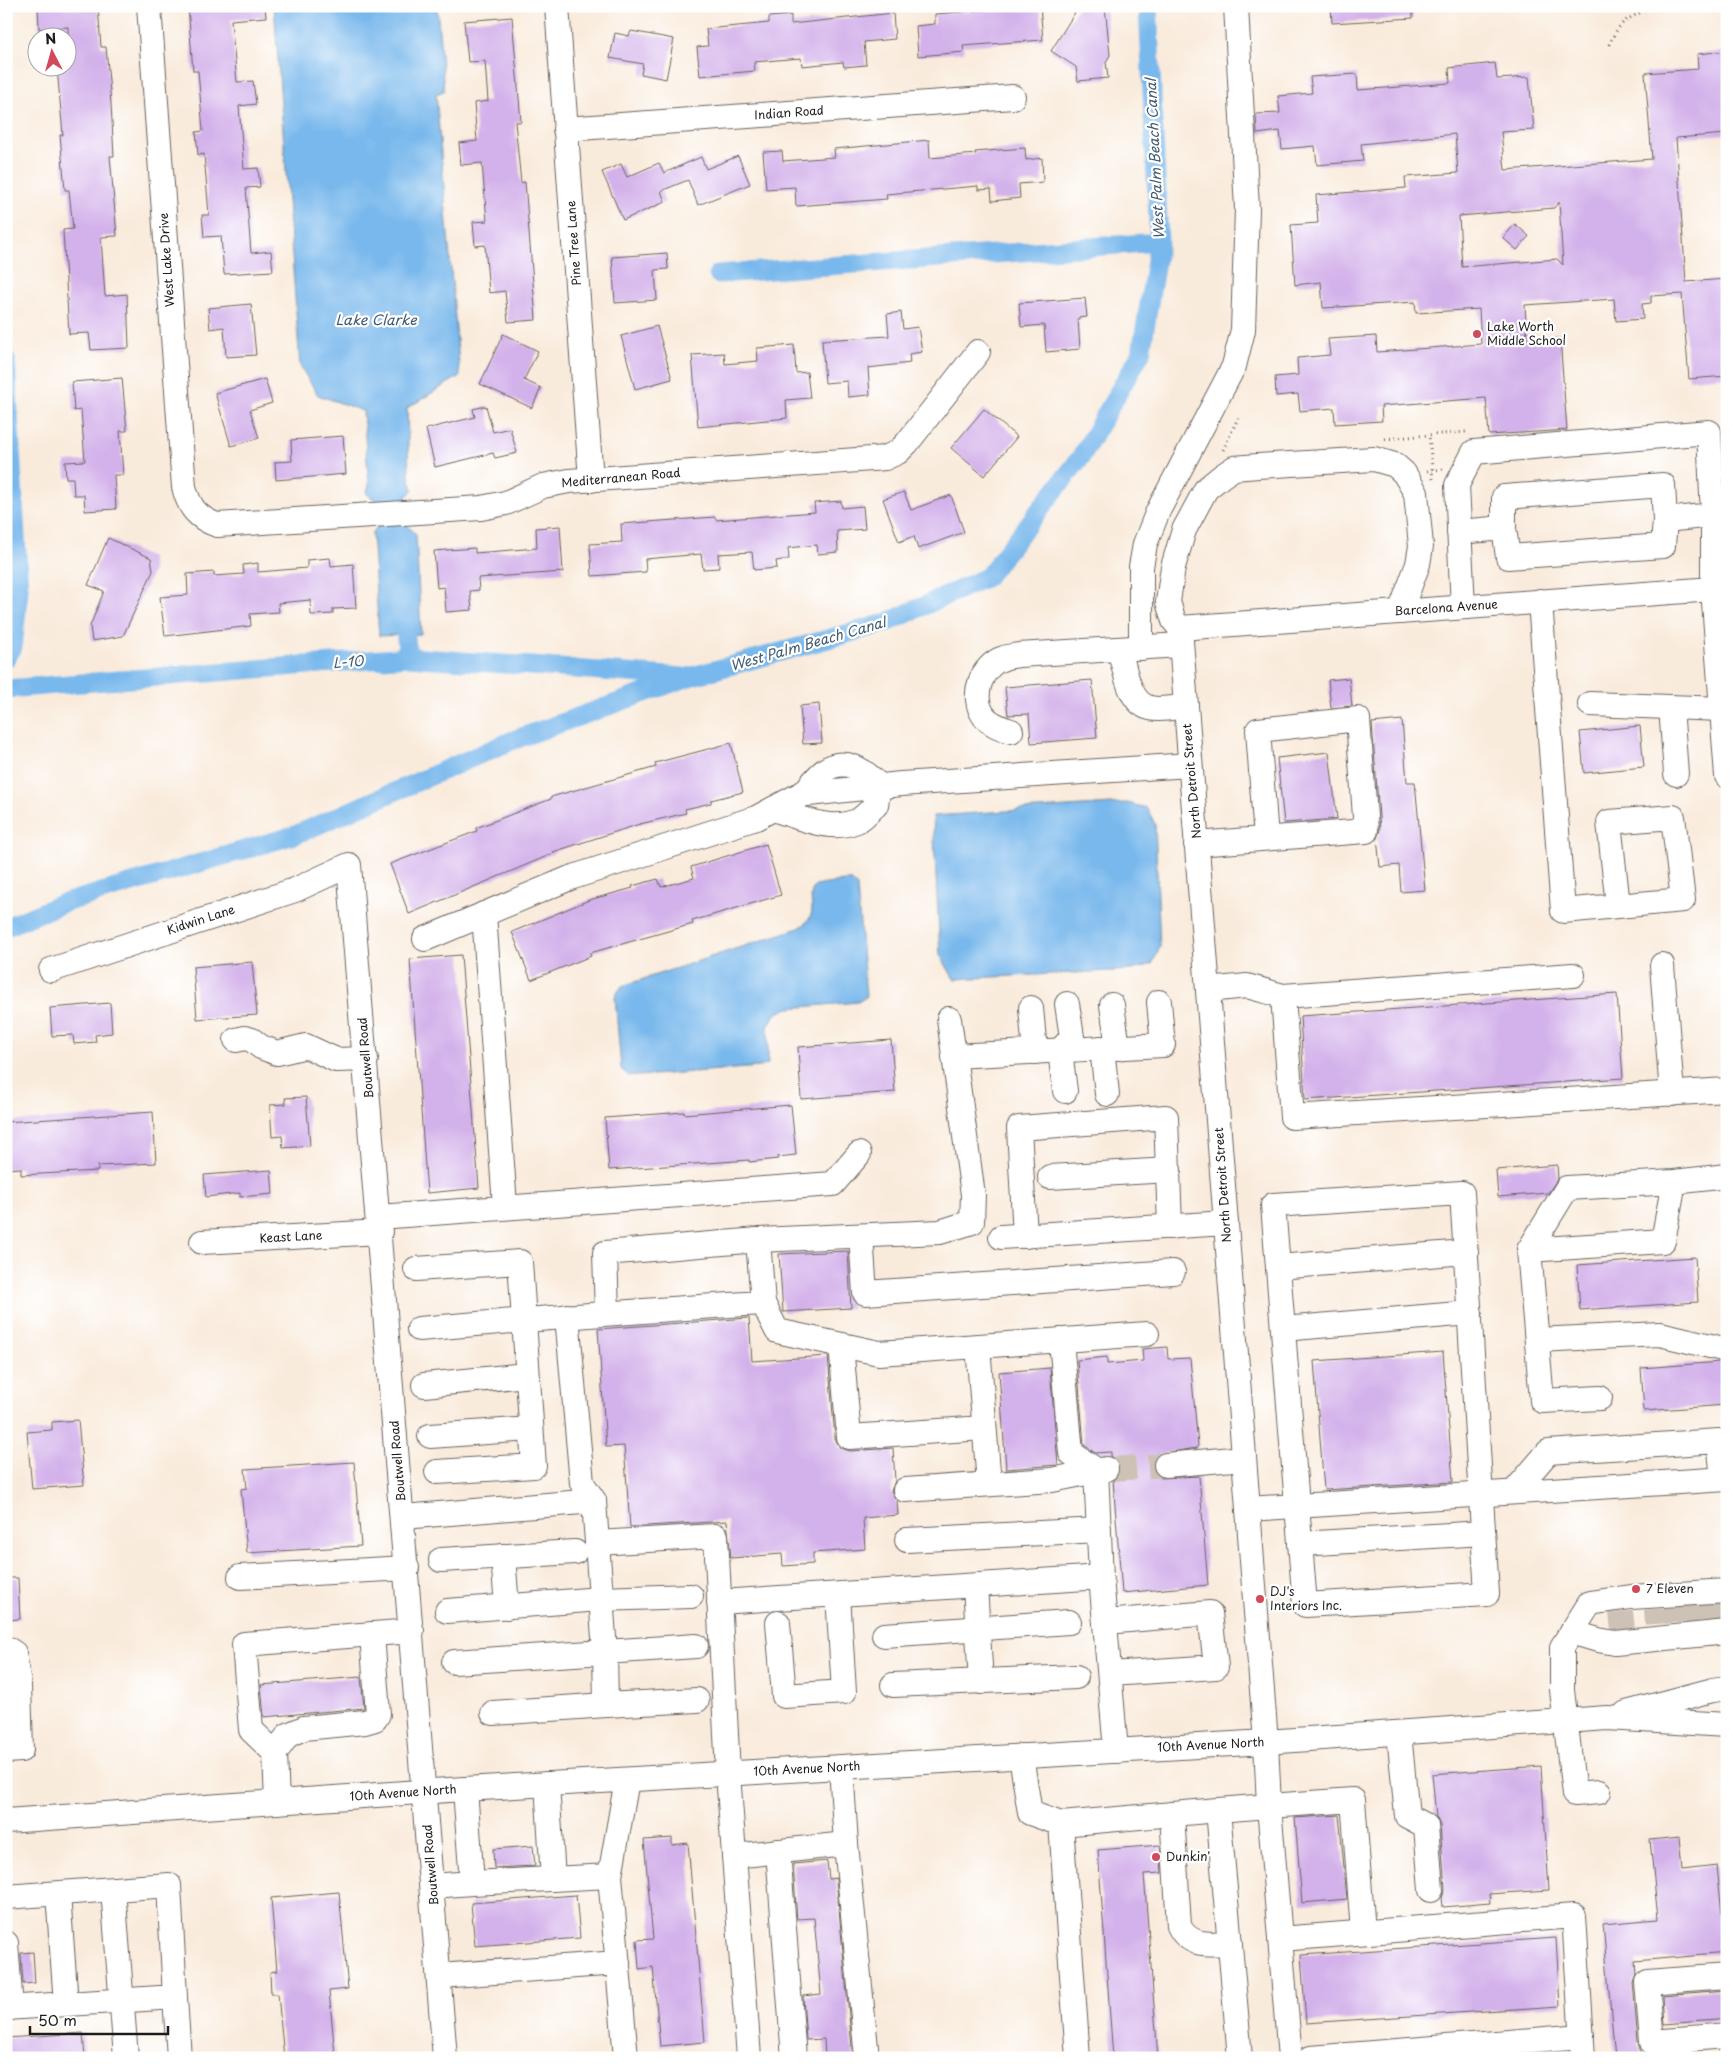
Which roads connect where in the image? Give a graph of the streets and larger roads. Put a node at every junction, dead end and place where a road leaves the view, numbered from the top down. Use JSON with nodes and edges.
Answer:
{"nodes":[{"id":1,"x":149,"y":6,"type":"edge"},
{"id":2,"x":556,"y":6,"type":"edge"},
{"id":3,"x":1236,"y":6,"type":"edge"},
{"id":4,"x":1013,"y":96,"type":"dead end"},
{"id":5,"x":565,"y":128,"type":"junction"},
{"id":6,"x":978,"y":352,"type":"dead end"},
{"id":7,"x":1718,"y":442,"type":"edge"},
{"id":8,"x":591,"y":480,"type":"junction"},
{"id":9,"x":194,"y":512,"type":"joint"},
{"id":10,"x":1713,"y":515,"type":"junction"},
{"id":11,"x":1666,"y":520,"type":"junction"},
{"id":12,"x":1504,"y":528,"type":"junction"},
{"id":13,"x":1460,"y":532,"type":"junction"},
{"id":14,"x":1713,"y":589,"type":"junction"},
{"id":15,"x":1540,"y":602,"type":"junction"},
{"id":16,"x":1463,"y":607,"type":"junction"},
{"id":17,"x":1400,"y":612,"type":"junction"},
{"id":18,"x":1180,"y":637,"type":"junction"},
{"id":19,"x":1130,"y":648,"type":"junction"},
{"id":20,"x":1590,"y":704,"type":"dead end"},
{"id":21,"x":1186,"y":706,"type":"junction"},
{"id":22,"x":1671,"y":707,"type":"junction"},
{"id":23,"x":1722,"y":709,"type":"junction"},
{"id":24,"x":1012,"y":731,"type":"dead end"},
{"id":25,"x":1190,"y":765,"type":"junction"},
{"id":26,"x":1676,"y":774,"type":"dead end"},
{"id":27,"x":1727,"y":776,"type":"edge"},
{"id":28,"x":879,"y":786,"type":"junction"},
{"id":29,"x":813,"y":793,"type":"junction"},
{"id":30,"x":773,"y":809,"type":"junction"},
{"id":31,"x":822,"y":823,"type":"junction"},
{"id":32,"x":1266,"y":838,"type":"junction"},
{"id":33,"x":1196,"y":844,"type":"junction"},
{"id":34,"x":349,"y":865,"type":"joint"},
{"id":35,"x":1618,"y":906,"type":"dead end"},
{"id":36,"x":484,"y":914,"type":"junction"},
{"id":37,"x":425,"y":939,"type":"dead end"},
{"id":38,"x":1662,"y":965,"type":"dead end"},
{"id":39,"x":51,"y":970,"type":"dead end"},
{"id":40,"x":1573,"y":976,"type":"dead end"},
{"id":41,"x":1208,"y":990,"type":"junction"},
{"id":42,"x":1284,"y":996,"type":"junction"},
{"id":43,"x":1158,"y":1002,"type":"dead end"},
{"id":44,"x":1067,"y":1004,"type":"dead end"},
{"id":45,"x":1112,"y":1005,"type":"dead end"},
{"id":46,"x":1031,"y":1008,"type":"dead end"},
{"id":47,"x":949,"y":1019,"type":"dead end"},
{"id":48,"x":236,"y":1040,"type":"dead end"},
{"id":49,"x":1110,"y":1048,"type":"junction"},
{"id":50,"x":1060,"y":1050,"type":"junction"},
{"id":51,"x":1035,"y":1052,"type":"junction"},
{"id":52,"x":954,"y":1056,"type":"junction"},
{"id":53,"x":366,"y":1059,"type":"junction"},
{"id":54,"x":1727,"y":1090,"type":"edge"},
{"id":55,"x":1065,"y":1091,"type":"dead end"},
{"id":56,"x":1107,"y":1094,"type":"dead end"},
{"id":57,"x":1672,"y":1094,"type":"junction"},
{"id":58,"x":859,"y":1154,"type":"dead end"},
{"id":59,"x":1169,"y":1170,"type":"junction"},
{"id":60,"x":1727,"y":1176,"type":"edge"},
{"id":61,"x":1050,"y":1177,"type":"dead end"},
{"id":62,"x":1674,"y":1182,"type":"junction"},
{"id":63,"x":506,"y":1206,"type":"junction"},
{"id":64,"x":1225,"y":1218,"type":"junction"},
{"id":65,"x":379,"y":1224,"type":"junction"},
{"id":66,"x":1170,"y":1227,"type":"junction"},
{"id":67,"x":861,"y":1236,"type":"junction"},
{"id":68,"x":1025,"y":1236,"type":"junction"},
{"id":69,"x":1001,"y":1237,"type":"dead end"},
{"id":70,"x":758,"y":1240,"type":"junction"},
{"id":71,"x":202,"y":1242,"type":"dead end"},
{"id":72,"x":1529,"y":1250,"type":"junction"},
{"id":73,"x":1466,"y":1252,"type":"junction"},
{"id":74,"x":1278,"y":1268,"type":"junction"},
{"id":75,"x":416,"y":1269,"type":"dead end"},
{"id":76,"x":1173,"y":1272,"type":"dead end"},
{"id":77,"x":763,"y":1303,"type":"junction"},
{"id":78,"x":607,"y":1313,"type":"junction"},
{"id":79,"x":1470,"y":1313,"type":"junction"},
{"id":80,"x":567,"y":1316,"type":"junction"},
{"id":81,"x":523,"y":1320,"type":"junction"},
{"id":82,"x":419,"y":1329,"type":"dead end"},
{"id":83,"x":1283,"y":1329,"type":"junction"},
{"id":84,"x":1147,"y":1334,"type":"dead end"},
{"id":85,"x":1061,"y":1340,"type":"junction"},
{"id":86,"x":1537,"y":1340,"type":"junction"},
{"id":87,"x":841,"y":1345,"type":"junction"},
{"id":88,"x":978,"y":1346,"type":"junction"},
{"id":89,"x":1727,"y":1350,"type":"edge"},
{"id":90,"x":527,"y":1376,"type":"junction"},
{"id":91,"x":424,"y":1384,"type":"dead end"},
{"id":92,"x":1600,"y":1398,"type":"dead end"},
{"id":93,"x":984,"y":1428,"type":"junction"},
{"id":94,"x":531,"y":1429,"type":"junction"},
{"id":95,"x":430,"y":1436,"type":"dead end"},
{"id":96,"x":1244,"y":1458,"type":"junction"},
{"id":97,"x":1166,"y":1465,"type":"tunnel mouth"},
{"id":98,"x":1104,"y":1470,"type":"junction"},
{"id":99,"x":437,"y":1472,"type":"dead end"},
{"id":100,"x":1725,"y":1479,"type":"edge"},
{"id":101,"x":989,"y":1484,"type":"junction"},
{"id":102,"x":904,"y":1490,"type":"dead end"},
{"id":103,"x":1514,"y":1492,"type":"junction"},
{"id":104,"x":1481,"y":1494,"type":"junction"},
{"id":105,"x":594,"y":1502,"type":"junction"},
{"id":106,"x":1297,"y":1505,"type":"junction"},
{"id":107,"x":1248,"y":1509,"type":"junction"},
{"id":108,"x":403,"y":1517,"type":"junction"},
{"id":109,"x":1099,"y":1530,"type":"junction"},
{"id":110,"x":1483,"y":1533,"type":"junction"},
{"id":111,"x":907,"y":1540,"type":"dead end"},
{"id":112,"x":597,"y":1542,"type":"junction"},
{"id":113,"x":1300,"y":1544,"type":"junction"},
{"id":114,"x":575,"y":1552,"type":"dead end"},
{"id":115,"x":503,"y":1556,"type":"junction"},
{"id":116,"x":441,"y":1560,"type":"dead end"},
{"id":117,"x":407,"y":1568,"type":"junction"},
{"id":118,"x":240,"y":1577,"type":"dead end"},
{"id":119,"x":1102,"y":1577,"type":"junction"},
{"id":120,"x":975,"y":1586,"type":"junction"},
{"id":121,"x":838,"y":1595,"type":"junction"},
{"id":122,"x":692,"y":1596,"type":"dead end"},
{"id":123,"x":600,"y":1599,"type":"junction"},
{"id":124,"x":719,"y":1602,"type":"junction"},
{"id":125,"x":507,"y":1607,"type":"junction"},
{"id":126,"x":448,"y":1611,"type":"dead end"},
{"id":127,"x":1673,"y":1616,"type":"edge"},
{"id":128,"x":1069,"y":1622,"type":"dead end"},
{"id":129,"x":1106,"y":1622,"type":"junction"},
{"id":130,"x":778,"y":1623,"type":"dead end"},
{"id":131,"x":978,"y":1629,"type":"junction"},
{"id":132,"x":412,"y":1631,"type":"junction"},
{"id":133,"x":1571,"y":1632,"type":"junction"},
{"id":134,"x":372,"y":1634,"type":"junction"},
{"id":135,"x":884,"y":1634,"type":"dead end"},
{"id":136,"x":696,"y":1646,"type":"dead end"},
{"id":137,"x":6,"y":1648,"type":"edge"},
{"id":138,"x":604,"y":1651,"type":"junction"},
{"id":139,"x":454,"y":1662,"type":"dead end"},
{"id":140,"x":1110,"y":1674,"type":"junction"},
{"id":141,"x":1076,"y":1677,"type":"dead end"},
{"id":142,"x":981,"y":1682,"type":"junction"},
{"id":143,"x":893,"y":1685,"type":"dead end"},
{"id":144,"x":1727,"y":1688,"type":"edge"},
{"id":145,"x":698,"y":1700,"type":"dead end"},
{"id":146,"x":606,"y":1706,"type":"junction"},
{"id":147,"x":493,"y":1713,"type":"dead end"},
{"id":148,"x":1608,"y":1718,"type":"junction"},
{"id":149,"x":1566,"y":1721,"type":"junction"},
{"id":150,"x":1727,"y":1725,"type":"edge"},
{"id":151,"x":1399,"y":1733,"type":"junction"},
{"id":152,"x":1266,"y":1742,"type":"junction"},
{"id":153,"x":6,"y":1751,"type":"edge"},
{"id":154,"x":1116,"y":1751,"type":"junction"},
{"id":155,"x":275,"y":1753,"type":"junction"},
{"id":156,"x":1022,"y":1756,"type":"junction"},
{"id":157,"x":841,"y":1767,"type":"junction"},
{"id":158,"x":728,"y":1774,"type":"junction"},
{"id":159,"x":626,"y":1780,"type":"junction"},
{"id":160,"x":547,"y":1784,"type":"junction"},
{"id":161,"x":465,"y":1789,"type":"junction"},
{"id":162,"x":424,"y":1792,"type":"junction"},
{"id":163,"x":1599,"y":1792,"type":"dead end"},
{"id":164,"x":277,"y":1802,"type":"junction"},
{"id":165,"x":1269,"y":1806,"type":"junction"},
{"id":166,"x":1218,"y":1810,"type":"junction"},
{"id":167,"x":1172,"y":1814,"type":"junction"},
{"id":168,"x":6,"y":1822,"type":"edge"},
{"id":169,"x":1061,"y":1824,"type":"junction"},
{"id":170,"x":846,"y":1844,"type":"junction"},
{"id":171,"x":778,"y":1851,"type":"junction"},
{"id":172,"x":734,"y":1856,"type":"junction"},
{"id":173,"x":610,"y":1876,"type":"junction"},
{"id":174,"x":553,"y":1879,"type":"junction"},
{"id":175,"x":472,"y":1882,"type":"junction"},
{"id":176,"x":432,"y":1886,"type":"junction"},
{"id":177,"x":113,"y":1889,"type":"junction"},
{"id":178,"x":1431,"y":1890,"type":"dead end"},
{"id":179,"x":58,"y":1894,"type":"junction"},
{"id":180,"x":6,"y":1897,"type":"edge"},
{"id":181,"x":1363,"y":1932,"type":"junction"},
{"id":182,"x":1280,"y":1938,"type":"junction"},
{"id":183,"x":6,"y":1943,"type":"edge"},
{"id":184,"x":1230,"y":1943,"type":"junction"},
{"id":185,"x":618,"y":1963,"type":"junction"},
{"id":186,"x":439,"y":1976,"type":"junction"},
{"id":187,"x":1727,"y":1976,"type":"edge"},
{"id":188,"x":175,"y":1997,"type":"junction"},
{"id":189,"x":121,"y":2001,"type":"junction"},
{"id":190,"x":66,"y":2004,"type":"junction"},
{"id":191,"x":8,"y":2008,"type":"edge"},
{"id":192,"x":1727,"y":2036,"type":"edge"},
{"id":193,"x":1583,"y":2047,"type":"edge"},
{"id":194,"x":126,"y":2058,"type":"edge"},
{"id":195,"x":179,"y":2058,"type":"edge"},
{"id":196,"x":445,"y":2058,"type":"edge"},
{"id":197,"x":626,"y":2058,"type":"edge"},
{"id":198,"x":748,"y":2058,"type":"edge"},
{"id":199,"x":794,"y":2058,"type":"edge"},
{"id":200,"x":867,"y":2058,"type":"edge"},
{"id":201,"x":1078,"y":2058,"type":"edge"},
{"id":202,"x":1240,"y":2058,"type":"edge"},
{"id":203,"x":1290,"y":2058,"type":"edge"},
{"id":204,"x":1311,"y":2058,"type":"edge"}],
"edges":[{"from":1,"to":9,"type":"street","name":"West Lake Drive"},
{"from":2,"to":5,"type":"street","name":"Pine Tree Lane"},
{"from":3,"to":19,"type":"street"},
{"from":4,"to":5,"type":"street","name":"Indian Road"},
{"from":5,"to":8,"type":"street","name":"Pine Tree Lane"},
{"from":6,"to":8,"type":"street","name":"Mediterranean Road"},
{"from":7,"to":10,"type":"street"},
{"from":7,"to":13,"type":"street"},
{"from":8,"to":9,"type":"street","name":"Mediterranean Road"},
{"from":10,"to":11,"type":"street"},
{"from":10,"to":14,"type":"street"},
{"from":11,"to":12,"type":"street"},
{"from":11,"to":12,"type":"street"},
{"from":12,"to":13,"type":"street"},
{"from":13,"to":16,"type":"street"},
{"from":14,"to":15,"type":"street","name":"Barcelona Avenue"},
{"from":14,"to":23,"type":"street"},
{"from":15,"to":16,"type":"street","name":"Barcelona Avenue"},
{"from":15,"to":35,"type":"street"},
{"from":16,"to":17,"type":"street","name":"Barcelona Avenue"},
{"from":17,"to":18,"type":"street","name":"Barcelona Avenue"},
{"from":17,"to":18,"type":"street"},
{"from":18,"to":19,"type":"street","name":"Barcelona Avenue"},
{"from":18,"to":21,"type":"street","name":"North Detroit Street"},
{"from":19,"to":21,"type":"street"},
{"from":19,"to":24,"type":"street","name":"Barcelona Avenue"},
{"from":20,"to":22,"type":"street"},
{"from":21,"to":25,"type":"street","name":"North Detroit Street"},
{"from":22,"to":23,"type":"street"},
{"from":22,"to":26,"type":"street"},
{"from":23,"to":27,"type":"street"},
{"from":25,"to":28,"type":"street"},
{"from":25,"to":33,"type":"street","name":"North Detroit Street"},
{"from":28,"to":29,"type":"street"},
{"from":28,"to":31,"type":"street"},
{"from":29,"to":30,"type":"street"},
{"from":29,"to":31,"type":"street"},
{"from":30,"to":31,"type":"street"},
{"from":30,"to":36,"type":"street"},
{"from":32,"to":32,"type":"street"},
{"from":32,"to":33,"type":"street"},
{"from":33,"to":41,"type":"street","name":"North Detroit Street"},
{"from":34,"to":39,"type":"street","name":"Kidwin Lane"},
{"from":34,"to":53,"type":"street","name":"Boutwell Road"},
{"from":36,"to":37,"type":"street"},
{"from":36,"to":63,"type":"street"},
{"from":38,"to":57,"type":"street"},
{"from":40,"to":42,"type":"street"},
{"from":41,"to":42,"type":"street"},
{"from":41,"to":64,"type":"street","name":"North Detroit Street"},
{"from":42,"to":57,"type":"street"},
{"from":43,"to":49,"type":"street"},
{"from":44,"to":50,"type":"street"},
{"from":45,"to":49,"type":"street"},
{"from":46,"to":51,"type":"street"},
{"from":47,"to":52,"type":"street"},
{"from":48,"to":53,"type":"street"},
{"from":49,"to":50,"type":"street"},
{"from":49,"to":56,"type":"street"},
{"from":50,"to":51,"type":"street"},
{"from":50,"to":55,"type":"street"},
{"from":51,"to":52,"type":"street"},
{"from":52,"to":67,"type":"street"},
{"from":53,"to":65,"type":"street","name":"Boutwell Road"},
{"from":54,"to":57,"type":"street"},
{"from":58,"to":63,"type":"street","name":"Keast Lane"},
{"from":59,"to":61,"type":"street"},
{"from":59,"to":66,"type":"street"},
{"from":59,"to":68,"type":"street"},
{"from":60,"to":62,"type":"street"},
{"from":62,"to":72,"type":"street"},
{"from":62,"to":72,"type":"street"},
{"from":63,"to":65,"type":"street","name":"Keast Lane"},
{"from":64,"to":66,"type":"street"},
{"from":64,"to":96,"type":"street","name":"North Detroit Street"},
{"from":65,"to":71,"type":"street","name":"Keast Lane"},
{"from":65,"to":108,"type":"street","name":"Boutwell Road"},
{"from":66,"to":68,"type":"street"},
{"from":67,"to":70,"type":"street"},
{"from":67,"to":76,"type":"street"},
{"from":68,"to":69,"type":"street"},
{"from":70,"to":77,"type":"street"},
{"from":70,"to":78,"type":"street"},
{"from":72,"to":86,"type":"street"},
{"from":73,"to":74,"type":"street"},
{"from":73,"to":74,"type":"street"},
{"from":73,"to":79,"type":"street"},
{"from":74,"to":83,"type":"street"},
{"from":75,"to":81,"type":"street"},
{"from":77,"to":78,"type":"street"},
{"from":77,"to":87,"type":"street"},
{"from":78,"to":80,"type":"street"},
{"from":79,"to":83,"type":"street"},
{"from":79,"to":104,"type":"street"},
{"from":80,"to":81,"type":"street"},
{"from":80,"to":105,"type":"street"},
{"from":81,"to":82,"type":"street"},
{"from":81,"to":90,"type":"street"},
{"from":83,"to":106,"type":"street"},
{"from":84,"to":85,"type":"street"},
{"from":85,"to":88,"type":"street"},
{"from":85,"to":98,"type":"street"},
{"from":86,"to":89,"type":"street"},
{"from":86,"to":92,"type":"street"},
{"from":87,"to":88,"type":"street"},
{"from":87,"to":93,"type":"street"},
{"from":88,"to":93,"type":"street"},
{"from":90,"to":91,"type":"street"},
{"from":90,"to":94,"type":"street"},
{"from":93,"to":101,"type":"street"},
{"from":94,"to":95,"type":"street"},
{"from":94,"to":99,"type":"street"},
{"from":96,"to":97,"type":"street"},
{"from":96,"to":107,"type":"street","name":"North Detroit Street"},
{"from":98,"to":101,"type":"street"},
{"from":98,"to":109,"type":"street"},
{"from":100,"to":103,"type":"street"},
{"from":100,"to":103,"type":"street"},
{"from":101,"to":102,"type":"street"},
{"from":103,"to":104,"type":"street"},
{"from":104,"to":106,"type":"street"},
{"from":104,"to":110,"type":"street"},
{"from":105,"to":108,"type":"street"},
{"from":105,"to":112,"type":"street"},
{"from":106,"to":107,"type":"street"},
{"from":106,"to":113,"type":"street"},
{"from":107,"to":152,"type":"street","name":"North Detroit Street"},
{"from":108,"to":117,"type":"street","name":"Boutwell Road"},
{"from":109,"to":111,"type":"street"},
{"from":109,"to":119,"type":"street"},
{"from":110,"to":113,"type":"street"},
{"from":110,"to":113,"type":"street"},
{"from":112,"to":123,"type":"street"},
{"from":112,"to":124,"type":"street"},
{"from":114,"to":115,"type":"street"},
{"from":115,"to":116,"type":"street"},
{"from":115,"to":125,"type":"street"},
{"from":117,"to":118,"type":"street"},
{"from":117,"to":132,"type":"street","name":"Boutwell Road"},
{"from":119,"to":120,"type":"street"},
{"from":119,"to":129,"type":"street"},
{"from":120,"to":121,"type":"street"},
{"from":120,"to":131,"type":"street"},
{"from":121,"to":124,"type":"street"},
{"from":121,"to":130,"type":"street"},
{"from":122,"to":123,"type":"street"},
{"from":123,"to":125,"type":"street"},
{"from":123,"to":138,"type":"street"},
{"from":124,"to":158,"type":"street"},
{"from":125,"to":126,"type":"street"},
{"from":127,"to":133,"type":"street"},
{"from":127,"to":133,"type":"street"},
{"from":128,"to":131,"type":"street"},
{"from":129,"to":140,"type":"street"},
{"from":129,"to":140,"type":"street"},
{"from":131,"to":135,"type":"street"},
{"from":131,"to":142,"type":"street"},
{"from":132,"to":134,"type":"street"},
{"from":132,"to":162,"type":"street","name":"Boutwell Road"},
{"from":133,"to":149,"type":"street"},
{"from":134,"to":155,"type":"street"},
{"from":134,"to":155,"type":"street"},
{"from":136,"to":138,"type":"street"},
{"from":137,"to":153,"type":"street"},
{"from":138,"to":139,"type":"street"},
{"from":138,"to":146,"type":"street"},
{"from":140,"to":154,"type":"street"},
{"from":141,"to":142,"type":"street"},
{"from":142,"to":143,"type":"street"},
{"from":144,"to":148,"type":"street","name":"10th Avenue North"},
{"from":145,"to":146,"type":"street"},
{"from":146,"to":147,"type":"street"},
{"from":148,"to":149,"type":"street","name":"10th Avenue North"},
{"from":148,"to":150,"type":"street","name":"10th Avenue North"},
{"from":149,"to":151,"type":"street","name":"10th Avenue North"},
{"from":149,"to":163,"type":"street"},
{"from":151,"to":152,"type":"street","name":"10th Avenue North"},
{"from":151,"to":178,"type":"street"},
{"from":152,"to":154,"type":"street","name":"10th Avenue North"},
{"from":152,"to":165,"type":"street","name":"North Detroit Street"},
{"from":154,"to":156,"type":"street","name":"10th Avenue North"},
{"from":155,"to":164,"type":"street"},
{"from":156,"to":157,"type":"street","name":"10th Avenue North"},
{"from":156,"to":169,"type":"street"},
{"from":157,"to":158,"type":"street","name":"10th Avenue North"},
{"from":157,"to":170,"type":"street"},
{"from":158,"to":159,"type":"street","name":"10th Avenue North"},
{"from":158,"to":172,"type":"street"},
{"from":159,"to":160,"type":"street","name":"10th Avenue North"},
{"from":159,"to":173,"type":"street"},
{"from":160,"to":161,"type":"street","name":"10th Avenue North"},
{"from":160,"to":174,"type":"street"},
{"from":161,"to":162,"type":"street","name":"10th Avenue North"},
{"from":161,"to":175,"type":"street"},
{"from":162,"to":164,"type":"street","name":"10th Avenue North"},
{"from":162,"to":176,"type":"street","name":"Boutwell Road"},
{"from":164,"to":168,"type":"street","name":"10th Avenue North"},
{"from":165,"to":166,"type":"street"},
{"from":165,"to":181,"type":"street"},
{"from":165,"to":182,"type":"street","name":"North Detroit Street"},
{"from":166,"to":167,"type":"street"},
{"from":166,"to":184,"type":"street"},
{"from":167,"to":169,"type":"street"},
{"from":167,"to":184,"type":"street"},
{"from":169,"to":201,"type":"street"},
{"from":170,"to":171,"type":"street"},
{"from":170,"to":200,"type":"street"},
{"from":171,"to":172,"type":"street"},
{"from":171,"to":199,"type":"street"},
{"from":172,"to":198,"type":"street"},
{"from":173,"to":174,"type":"street"},
{"from":173,"to":185,"type":"street"},
{"from":174,"to":175,"type":"street"},
{"from":175,"to":176,"type":"street"},
{"from":176,"to":186,"type":"street","name":"Boutwell Road"},
{"from":177,"to":179,"type":"street"},
{"from":177,"to":188,"type":"street"},
{"from":177,"to":189,"type":"street"},
{"from":179,"to":180,"type":"street"},
{"from":179,"to":190,"type":"street"},
{"from":181,"to":182,"type":"street"},
{"from":181,"to":193,"type":"street"},
{"from":182,"to":203,"type":"street","name":"North Detroit Street"},
{"from":183,"to":191,"type":"street"},
{"from":184,"to":202,"type":"street"},
{"from":185,"to":186,"type":"street"},
{"from":185,"to":197,"type":"street"},
{"from":186,"to":196,"type":"street","name":"Boutwell Road"},
{"from":187,"to":192,"type":"street"},
{"from":188,"to":189,"type":"street"},
{"from":188,"to":195,"type":"street"},
{"from":189,"to":190,"type":"street"},
{"from":189,"to":194,"type":"street"},
{"from":190,"to":191,"type":"street"},
{"from":193,"to":204,"type":"street"}]}
